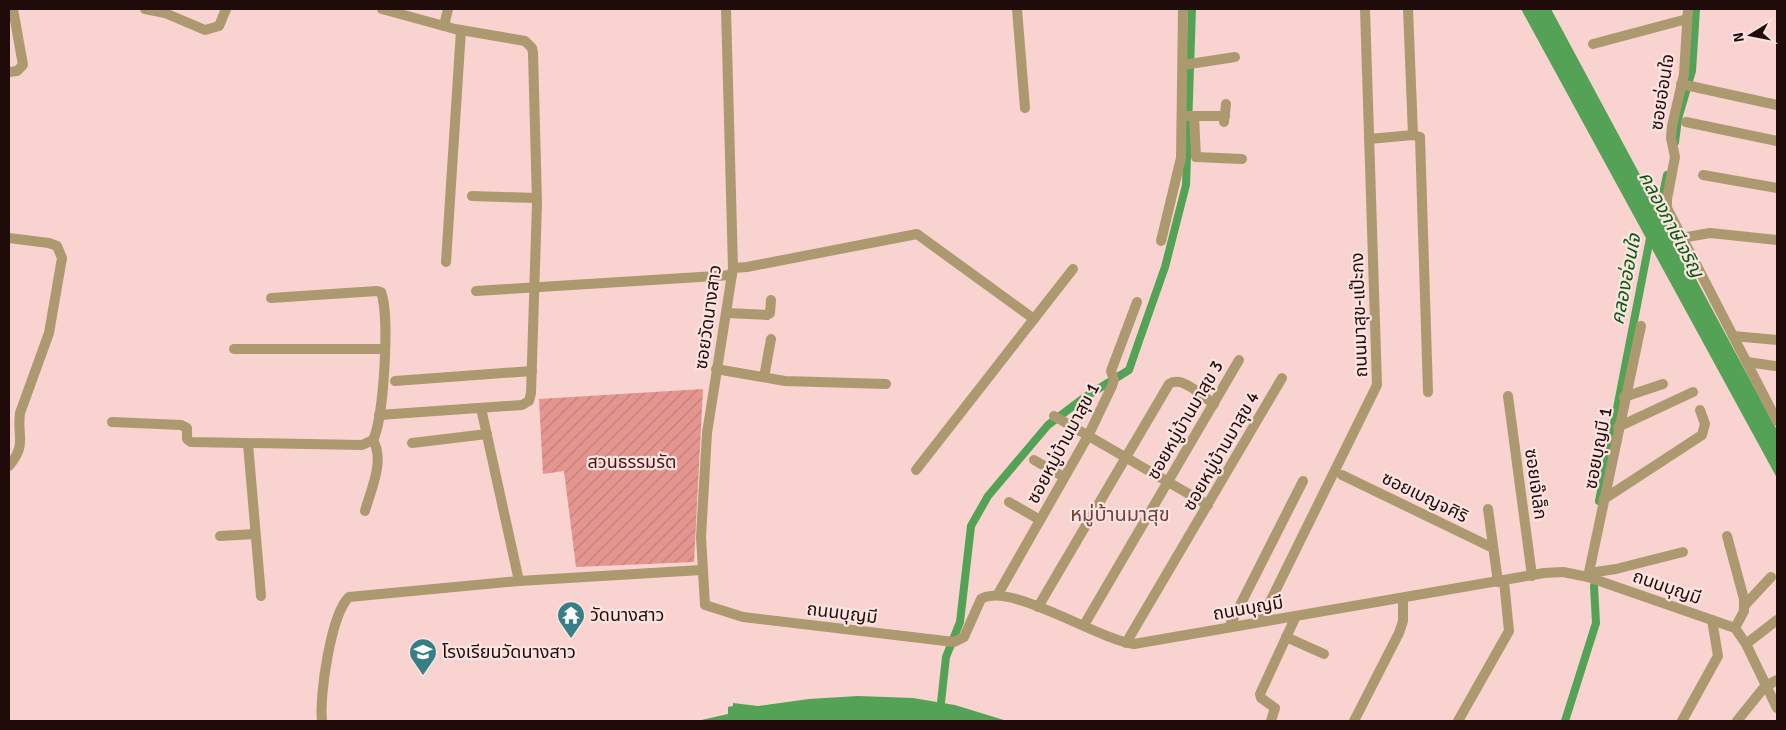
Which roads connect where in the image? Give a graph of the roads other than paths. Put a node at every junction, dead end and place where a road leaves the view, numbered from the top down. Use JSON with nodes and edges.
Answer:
{"nodes":[{"id":1,"x":13,"y":9,"type":"edge"},
{"id":2,"x":145,"y":9,"type":"edge"},
{"id":3,"x":226,"y":9,"type":"edge"},
{"id":4,"x":382,"y":9,"type":"edge"},
{"id":5,"x":448,"y":9,"type":"edge"},
{"id":6,"x":726,"y":9,"type":"edge"},
{"id":7,"x":1017,"y":9,"type":"edge"},
{"id":8,"x":1183,"y":9,"type":"edge"},
{"id":9,"x":1364,"y":9,"type":"edge"},
{"id":10,"x":1408,"y":9,"type":"edge"},
{"id":11,"x":1688,"y":14,"type":"edge"},
{"id":12,"x":444,"y":26,"type":"junction"},
{"id":13,"x":461,"y":30,"type":"junction"},
{"id":14,"x":1593,"y":44,"type":"dead end"},
{"id":15,"x":1234,"y":58,"type":"dead end"},
{"id":16,"x":1183,"y":66,"type":"junction"},
{"id":17,"x":9,"y":72,"type":"edge"},
{"id":18,"x":1686,"y":85,"type":"junction"},
{"id":19,"x":1226,"y":104,"type":"dead end"},
{"id":20,"x":1777,"y":105,"type":"edge"},
{"id":21,"x":1025,"y":108,"type":"dead end"},
{"id":22,"x":1183,"y":116,"type":"junction"},
{"id":23,"x":1194,"y":116,"type":"junction"},
{"id":24,"x":1686,"y":122,"type":"dead end"},
{"id":25,"x":1413,"y":135,"type":"junction"},
{"id":26,"x":1369,"y":139,"type":"junction"},
{"id":27,"x":1777,"y":141,"type":"edge"},
{"id":28,"x":1242,"y":160,"type":"dead end"},
{"id":29,"x":1703,"y":175,"type":"dead end"},
{"id":30,"x":1777,"y":188,"type":"edge"},
{"id":31,"x":472,"y":196,"type":"dead end"},
{"id":32,"x":536,"y":198,"type":"junction"},
{"id":33,"x":9,"y":238,"type":"edge"},
{"id":34,"x":1681,"y":238,"type":"junction"},
{"id":35,"x":1161,"y":240,"type":"dead end"},
{"id":36,"x":1777,"y":240,"type":"edge"},
{"id":37,"x":446,"y":262,"type":"dead end"},
{"id":38,"x":1073,"y":270,"type":"dead end"},
{"id":39,"x":732,"y":272,"type":"junction"},
{"id":40,"x":534,"y":288,"type":"junction"},
{"id":41,"x":476,"y":292,"type":"dead end"},
{"id":42,"x":271,"y":298,"type":"dead end"},
{"id":43,"x":771,"y":300,"type":"dead end"},
{"id":44,"x":1137,"y":302,"type":"dead end"},
{"id":45,"x":726,"y":314,"type":"junction"},
{"id":46,"x":1034,"y":319,"type":"junction"},
{"id":47,"x":1641,"y":326,"type":"dead end"},
{"id":48,"x":1733,"y":336,"type":"junction"},
{"id":49,"x":772,"y":339,"type":"dead end"},
{"id":50,"x":1777,"y":340,"type":"edge"},
{"id":51,"x":234,"y":349,"type":"dead end"},
{"id":52,"x":385,"y":349,"type":"junction"},
{"id":53,"x":1239,"y":360,"type":"dead end"},
{"id":54,"x":1747,"y":362,"type":"junction"},
{"id":55,"x":1776,"y":366,"type":"dead end"},
{"id":56,"x":716,"y":369,"type":"junction"},
{"id":57,"x":532,"y":371,"type":"junction"},
{"id":58,"x":764,"y":377,"type":"junction"},
{"id":59,"x":1282,"y":378,"type":"dead end"},
{"id":60,"x":395,"y":381,"type":"dead end"},
{"id":61,"x":886,"y":384,"type":"dead end"},
{"id":62,"x":1663,"y":384,"type":"dead end"},
{"id":63,"x":1428,"y":392,"type":"dead end"},
{"id":64,"x":1693,"y":392,"type":"dead end"},
{"id":65,"x":1508,"y":396,"type":"dead end"},
{"id":66,"x":1624,"y":397,"type":"junction"},
{"id":67,"x":1214,"y":404,"type":"junction"},
{"id":68,"x":481,"y":408,"type":"junction"},
{"id":69,"x":1700,"y":410,"type":"dead end"},
{"id":70,"x":379,"y":415,"type":"junction"},
{"id":71,"x":1054,"y":416,"type":"dead end"},
{"id":72,"x":1777,"y":421,"type":"edge"},
{"id":73,"x":112,"y":422,"type":"dead end"},
{"id":74,"x":1618,"y":427,"type":"junction"},
{"id":75,"x":487,"y":434,"type":"junction"},
{"id":76,"x":1088,"y":436,"type":"junction"},
{"id":77,"x":372,"y":440,"type":"junction"},
{"id":78,"x":412,"y":443,"type":"dead end"},
{"id":79,"x":248,"y":444,"type":"junction"},
{"id":80,"x":1127,"y":458,"type":"junction"},
{"id":81,"x":1034,"y":460,"type":"dead end"},
{"id":82,"x":9,"y":466,"type":"edge"},
{"id":83,"x":916,"y":470,"type":"dead end"},
{"id":84,"x":1342,"y":475,"type":"dead end"},
{"id":85,"x":1064,"y":477,"type":"junction"},
{"id":86,"x":1303,"y":481,"type":"dead end"},
{"id":87,"x":1168,"y":482,"type":"junction"},
{"id":88,"x":1604,"y":499,"type":"junction"},
{"id":89,"x":1009,"y":502,"type":"dead end"},
{"id":90,"x":1208,"y":505,"type":"junction"},
{"id":91,"x":1488,"y":510,"type":"dead end"},
{"id":92,"x":365,"y":511,"type":"dead end"},
{"id":93,"x":1040,"y":520,"type":"junction"},
{"id":94,"x":256,"y":534,"type":"junction"},
{"id":95,"x":220,"y":536,"type":"dead end"},
{"id":96,"x":1727,"y":536,"type":"dead end"},
{"id":97,"x":1493,"y":548,"type":"junction"},
{"id":98,"x":1682,"y":552,"type":"dead end"},
{"id":99,"x":701,"y":570,"type":"junction"},
{"id":100,"x":1589,"y":575,"type":"junction"},
{"id":101,"x":1532,"y":576,"type":"junction"},
{"id":102,"x":1771,"y":577,"type":"dead end"},
{"id":103,"x":519,"y":581,"type":"junction"},
{"id":104,"x":1501,"y":581,"type":"junction"},
{"id":105,"x":998,"y":594,"type":"junction"},
{"id":106,"x":261,"y":596,"type":"dead end"},
{"id":107,"x":1403,"y":598,"type":"junction"},
{"id":108,"x":704,"y":605,"type":"joint"},
{"id":109,"x":1745,"y":605,"type":"junction"},
{"id":110,"x":1038,"y":606,"type":"junction"},
{"id":111,"x":1296,"y":616,"type":"junction"},
{"id":112,"x":1712,"y":620,"type":"junction"},
{"id":113,"x":1777,"y":620,"type":"edge"},
{"id":114,"x":1260,"y":622,"type":"junction"},
{"id":115,"x":1084,"y":625,"type":"junction"},
{"id":116,"x":1229,"y":627,"type":"junction"},
{"id":117,"x":1735,"y":628,"type":"junction"},
{"id":118,"x":1286,"y":637,"type":"junction"},
{"id":119,"x":1126,"y":643,"type":"junction"},
{"id":120,"x":1746,"y":644,"type":"junction"},
{"id":121,"x":1324,"y":654,"type":"dead end"},
{"id":122,"x":1777,"y":680,"type":"edge"},
{"id":123,"x":1766,"y":686,"type":"junction"},
{"id":124,"x":1777,"y":708,"type":"edge"},
{"id":125,"x":322,"y":721,"type":"edge"},
{"id":126,"x":1271,"y":721,"type":"edge"},
{"id":127,"x":1354,"y":721,"type":"edge"},
{"id":128,"x":1458,"y":721,"type":"edge"},
{"id":129,"x":1682,"y":721,"type":"edge"},
{"id":130,"x":1738,"y":721,"type":"edge"}],
"edges":[{"from":1,"to":17,"type":"street"},
{"from":2,"to":3,"type":"street"},
{"from":4,"to":12,"type":"street"},
{"from":5,"to":12,"type":"street"},
{"from":6,"to":39,"type":"street","name":"ซอยวัดนางสาว"},
{"from":7,"to":21,"type":"street"},
{"from":8,"to":16,"type":"street"},
{"from":9,"to":26,"type":"street","name":"ถนนมาสุข-แป๊ะกง"},
{"from":10,"to":25,"type":"street"},
{"from":11,"to":14,"type":"street"},
{"from":11,"to":18,"type":"street","name":"ซอยอ่อนใจ"},
{"from":12,"to":13,"type":"street"},
{"from":13,"to":32,"type":"street"},
{"from":13,"to":37,"type":"street"},
{"from":15,"to":16,"type":"street"},
{"from":16,"to":22,"type":"street"},
{"from":18,"to":20,"type":"street"},
{"from":18,"to":34,"type":"street","name":"ซอยอ่อนใจ"},
{"from":19,"to":23,"type":"street"},
{"from":22,"to":23,"type":"street"},
{"from":22,"to":35,"type":"street"},
{"from":23,"to":28,"type":"street"},
{"from":24,"to":27,"type":"street"},
{"from":25,"to":26,"type":"street"},
{"from":25,"to":63,"type":"street"},
{"from":26,"to":114,"type":"street","name":"ถนนมาสุข-แป๊ะกง"},
{"from":29,"to":30,"type":"street"},
{"from":31,"to":32,"type":"street"},
{"from":32,"to":40,"type":"street"},
{"from":33,"to":82,"type":"street"},
{"from":34,"to":36,"type":"street"},
{"from":34,"to":48,"type":"street"},
{"from":38,"to":46,"type":"street"},
{"from":39,"to":40,"type":"street"},
{"from":39,"to":45,"type":"street","name":"ซอยวัดนางสาว"},
{"from":39,"to":46,"type":"street"},
{"from":40,"to":41,"type":"street"},
{"from":40,"to":57,"type":"street"},
{"from":42,"to":52,"type":"street"},
{"from":43,"to":45,"type":"street"},
{"from":44,"to":76,"type":"street","name":"ซอยหมู่บ้านมาสุข 1"},
{"from":45,"to":56,"type":"street","name":"ซอยวัดนางสาว"},
{"from":46,"to":83,"type":"street"},
{"from":47,"to":66,"type":"street","name":"ซอยบุญมี 1"},
{"from":48,"to":50,"type":"street"},
{"from":48,"to":54,"type":"street"},
{"from":49,"to":58,"type":"street"},
{"from":51,"to":52,"type":"street"},
{"from":52,"to":70,"type":"street"},
{"from":53,"to":67,"type":"street","name":"ซอยหมู่บ้านมาสุข 3"},
{"from":54,"to":55,"type":"street"},
{"from":54,"to":72,"type":"street"},
{"from":56,"to":58,"type":"street"},
{"from":56,"to":99,"type":"street","name":"ซอยวัดนางสาว"},
{"from":57,"to":60,"type":"street"},
{"from":57,"to":68,"type":"street"},
{"from":58,"to":61,"type":"street"},
{"from":59,"to":90,"type":"street","name":"ซอยหมู่บ้านมาสุข 4"},
{"from":62,"to":66,"type":"street"},
{"from":64,"to":74,"type":"street"},
{"from":65,"to":101,"type":"street","name":"ซอยเจ๊เล็ก"},
{"from":66,"to":74,"type":"street","name":"ซอยบุญมี 1"},
{"from":67,"to":80,"type":"street"},
{"from":67,"to":87,"type":"street","name":"ซอยหมู่บ้านมาสุข 3"},
{"from":68,"to":70,"type":"street"},
{"from":68,"to":75,"type":"street"},
{"from":69,"to":88,"type":"street"},
{"from":70,"to":77,"type":"street"},
{"from":71,"to":76,"type":"street"},
{"from":73,"to":79,"type":"street"},
{"from":74,"to":88,"type":"street","name":"ซอยบุญมี 1"},
{"from":75,"to":78,"type":"street"},
{"from":75,"to":103,"type":"street"},
{"from":76,"to":80,"type":"street"},
{"from":76,"to":85,"type":"street","name":"ซอยหมู่บ้านมาสุข 1"},
{"from":77,"to":79,"type":"street"},
{"from":77,"to":92,"type":"street"},
{"from":79,"to":94,"type":"street"},
{"from":80,"to":87,"type":"street"},
{"from":80,"to":110,"type":"street"},
{"from":81,"to":85,"type":"street"},
{"from":84,"to":97,"type":"street","name":"ซอยเบญจศิริ"},
{"from":85,"to":93,"type":"street","name":"ซอยหมู่บ้านมาสุข 1"},
{"from":86,"to":116,"type":"street"},
{"from":87,"to":90,"type":"street"},
{"from":87,"to":115,"type":"street","name":"ซอยหมู่บ้านมาสุข 3"},
{"from":88,"to":100,"type":"street","name":"ซอยบุญมี 1"},
{"from":89,"to":93,"type":"street"},
{"from":90,"to":119,"type":"street","name":"ซอยหมู่บ้านมาสุข 4"},
{"from":91,"to":97,"type":"street","name":"ซอยเบญจศิริ"},
{"from":93,"to":105,"type":"street","name":"ซอยหมู่บ้านมาสุข 1"},
{"from":94,"to":95,"type":"street"},
{"from":94,"to":106,"type":"street"},
{"from":96,"to":109,"type":"street"},
{"from":97,"to":104,"type":"street","name":"ซอยเบญจศิริ"},
{"from":98,"to":100,"type":"street"},
{"from":99,"to":103,"type":"street"},
{"from":99,"to":108,"type":"street","name":"ซอยวัดนางสาว"},
{"from":100,"to":101,"type":"street","name":"ถนนบุญมี"},
{"from":100,"to":112,"type":"street","name":"ถนนบุญมี"},
{"from":101,"to":104,"type":"street","name":"ถนนบุญมี"},
{"from":102,"to":109,"type":"street"},
{"from":103,"to":125,"type":"street"},
{"from":104,"to":107,"type":"street","name":"ถนนบุญมี"},
{"from":104,"to":128,"type":"street","name":"ซอยเบญจศิริ"},
{"from":105,"to":108,"type":"street","name":"ถนนบุญมี"},
{"from":105,"to":110,"type":"street","name":"ถนนบุญมี"},
{"from":107,"to":111,"type":"street","name":"ถนนบุญมี"},
{"from":107,"to":127,"type":"street"},
{"from":109,"to":117,"type":"street"},
{"from":110,"to":115,"type":"street","name":"ถนนบุญมี"},
{"from":111,"to":114,"type":"street","name":"ถนนบุญมี"},
{"from":111,"to":118,"type":"street"},
{"from":112,"to":117,"type":"street","name":"ถนนบุญมี"},
{"from":112,"to":129,"type":"street"},
{"from":113,"to":120,"type":"street"},
{"from":114,"to":116,"type":"street","name":"ถนนบุญมี"},
{"from":115,"to":119,"type":"street","name":"ถนนบุญมี"},
{"from":116,"to":119,"type":"street","name":"ถนนบุญมี"},
{"from":117,"to":120,"type":"street"},
{"from":118,"to":121,"type":"street"},
{"from":118,"to":126,"type":"street"},
{"from":120,"to":123,"type":"street"},
{"from":122,"to":123,"type":"street"},
{"from":123,"to":124,"type":"street"},
{"from":123,"to":130,"type":"street"}]}
